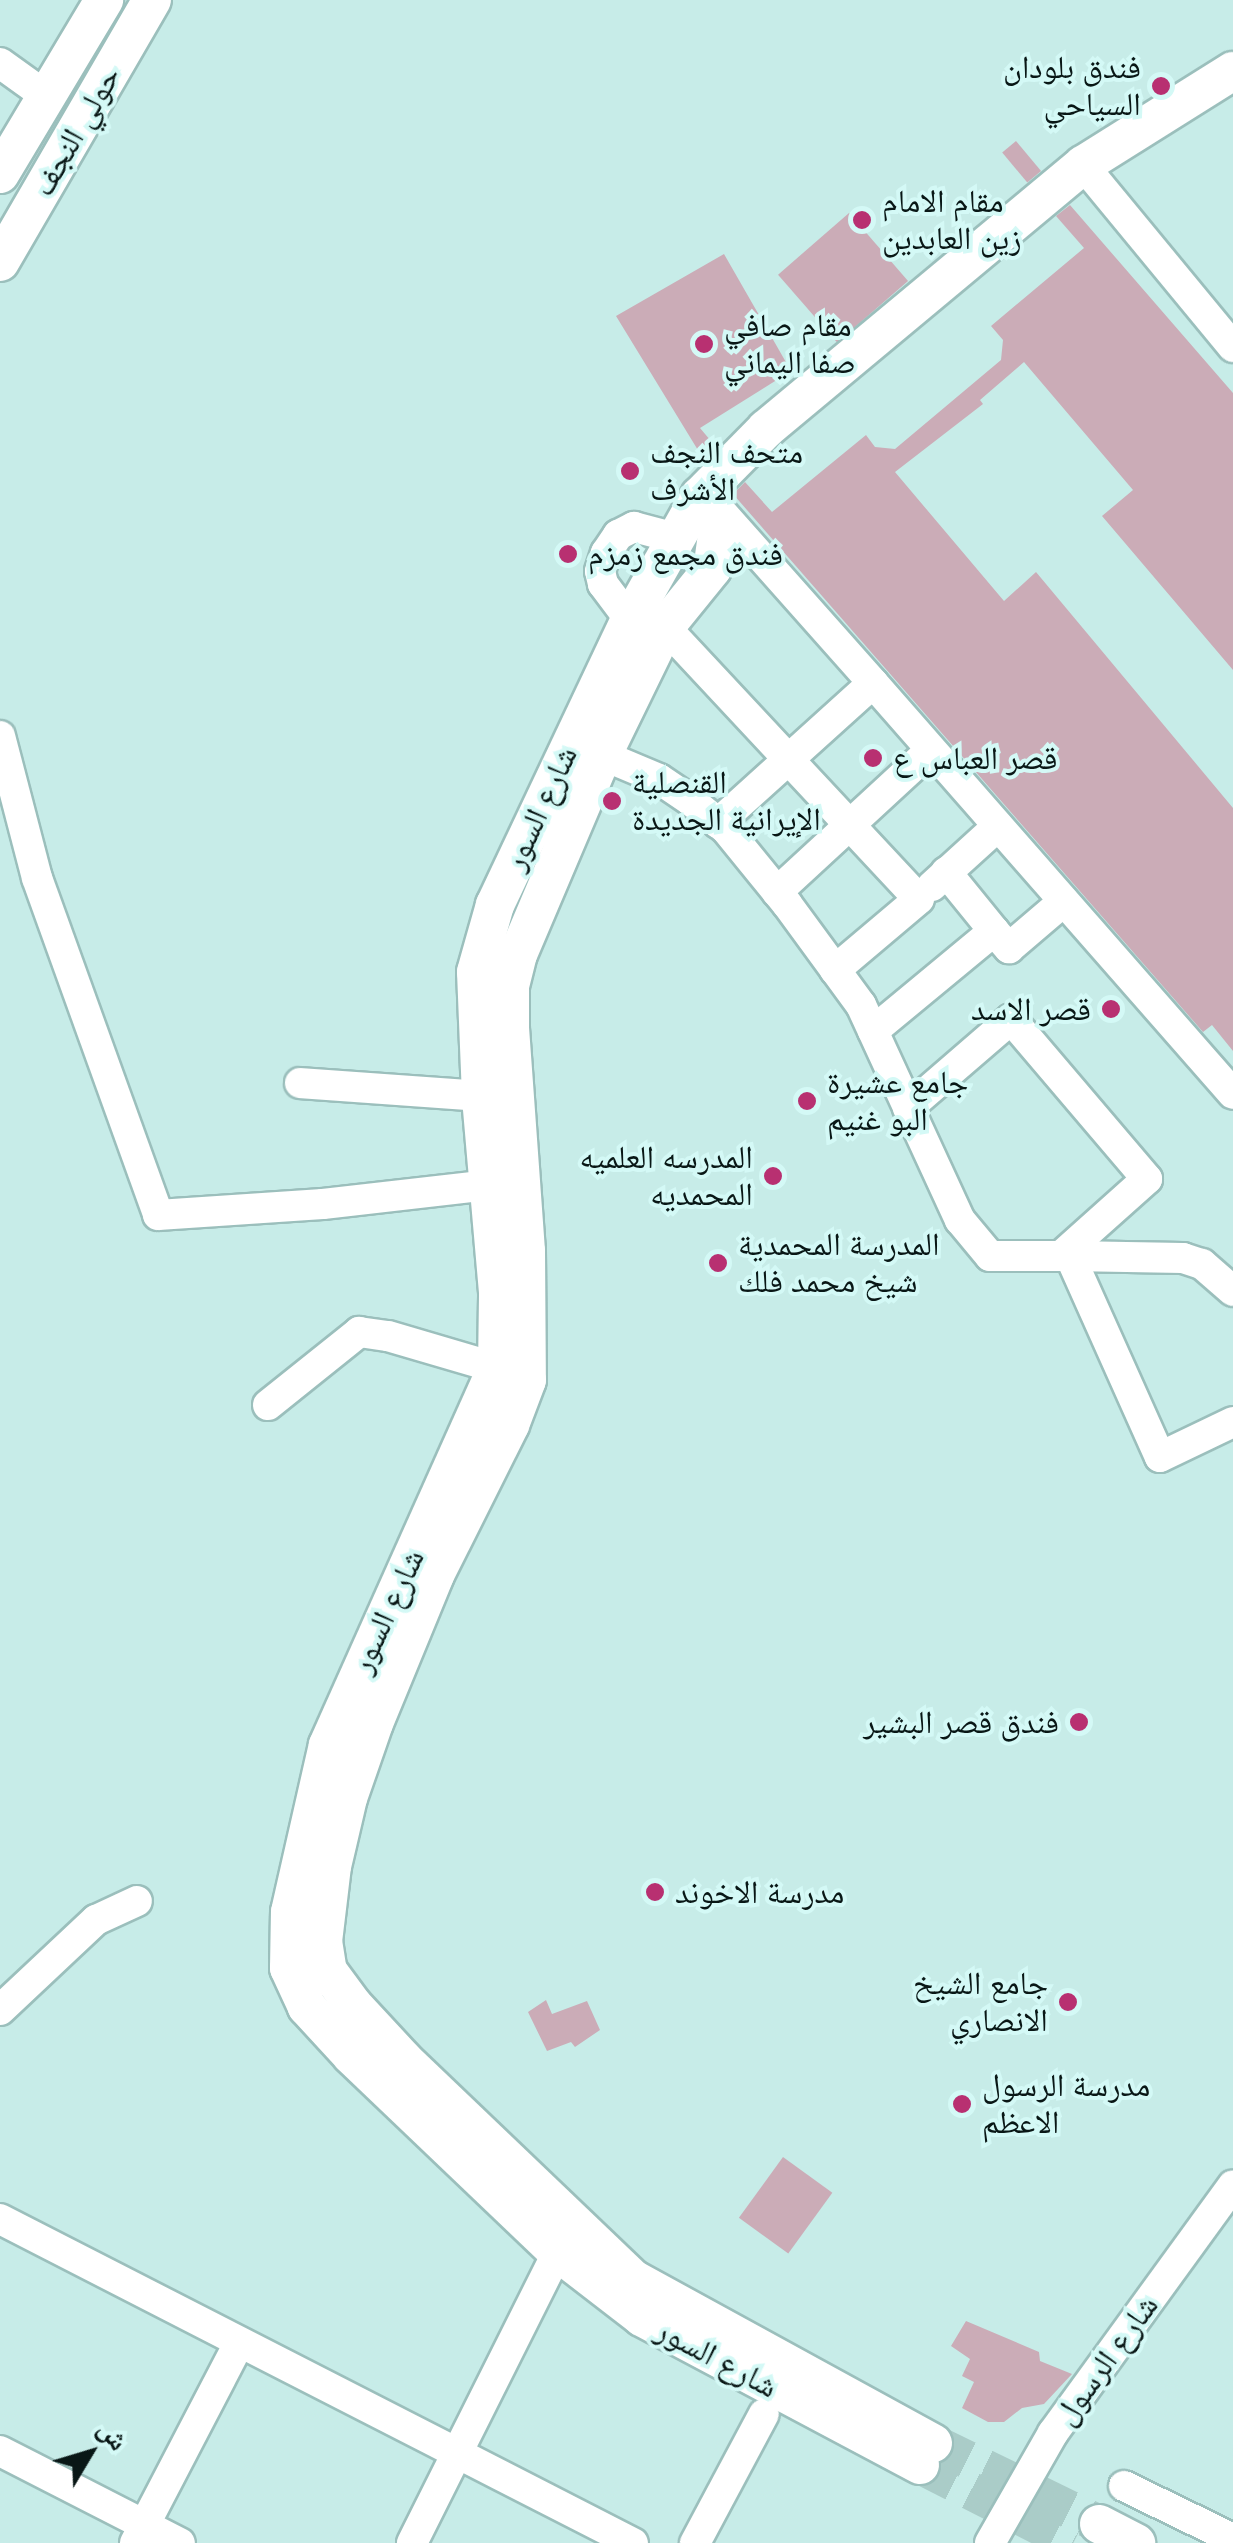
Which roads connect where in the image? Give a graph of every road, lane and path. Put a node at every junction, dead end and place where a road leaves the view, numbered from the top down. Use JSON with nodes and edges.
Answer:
{"nodes":[{"id":1,"x":104,"y":0,"type":"edge"},
{"id":2,"x":152,"y":0,"type":"edge"},
{"id":3,"x":0,"y":63,"type":"edge"},
{"id":4,"x":1233,"y":71,"type":"edge"},
{"id":5,"x":46,"y":96,"type":"junction"},
{"id":6,"x":1233,"y":102,"type":"edge"},
{"id":7,"x":1078,"y":173,"type":"junction"},
{"id":8,"x":0,"y":174,"type":"edge"},
{"id":9,"x":17,"y":200,"type":"edge"},
{"id":10,"x":0,"y":262,"type":"edge"},
{"id":11,"x":1233,"y":347,"type":"edge"},
{"id":12,"x":702,"y":494,"type":"junction"},
{"id":13,"x":676,"y":538,"type":"junction"},
{"id":14,"x":648,"y":624,"type":"junction"},
{"id":15,"x":872,"y":683,"type":"junction"},
{"id":16,"x":0,"y":736,"type":"edge"},
{"id":17,"x":587,"y":749,"type":"junction"},
{"id":18,"x":932,"y":750,"type":"junction"},
{"id":19,"x":788,"y":759,"type":"junction"},
{"id":20,"x":718,"y":823,"type":"junction"},
{"id":21,"x":850,"y":825,"type":"junction"},
{"id":22,"x":998,"y":826,"type":"junction"},
{"id":23,"x":946,"y":872,"type":"junction"},
{"id":24,"x":778,"y":892,"type":"junction"},
{"id":25,"x":919,"y":898,"type":"junction"},
{"id":26,"x":1064,"y":901,"type":"junction"},
{"id":27,"x":994,"y":932,"type":"junction"},
{"id":28,"x":835,"y":970,"type":"junction"},
{"id":29,"x":873,"y":1031,"type":"junction"},
{"id":30,"x":300,"y":1083,"type":"dead end"},
{"id":31,"x":1233,"y":1094,"type":"edge"},
{"id":32,"x":481,"y":1096,"type":"junction"},
{"id":33,"x":908,"y":1108,"type":"junction"},
{"id":34,"x":504,"y":1183,"type":"junction"},
{"id":35,"x":1065,"y":1256,"type":"junction"},
{"id":36,"x":1233,"y":1290,"type":"edge"},
{"id":37,"x":497,"y":1368,"type":"junction"},
{"id":38,"x":268,"y":1406,"type":"dead end"},
{"id":39,"x":1233,"y":1422,"type":"edge"},
{"id":40,"x":137,"y":1901,"type":"dead end"},
{"id":41,"x":0,"y":2010,"type":"edge"},
{"id":42,"x":1233,"y":2185,"type":"edge"},
{"id":43,"x":0,"y":2219,"type":"edge"},
{"id":44,"x":564,"y":2236,"type":"junction"},
{"id":45,"x":239,"y":2342,"type":"junction"},
{"id":46,"x":764,"y":2414,"type":"dead end"},
{"id":47,"x":0,"y":2451,"type":"edge"},
{"id":48,"x":456,"y":2453,"type":"junction"},
{"id":49,"x":927,"y":2454,"type":"tunnel mouth"},
{"id":50,"x":1124,"y":2486,"type":"dead end"},
{"id":51,"x":1099,"y":2524,"type":"tunnel mouth"},
{"id":52,"x":140,"y":2534,"type":"edge"},
{"id":53,"x":1233,"y":2538,"type":"edge"},
{"id":54,"x":180,"y":2543,"type":"edge"},
{"id":55,"x":412,"y":2543,"type":"edge"},
{"id":56,"x":633,"y":2543,"type":"edge"},
{"id":57,"x":695,"y":2543,"type":"edge"},
{"id":58,"x":990,"y":2543,"type":"edge"},
{"id":59,"x":1136,"y":2543,"type":"edge"}],
"edges":[{"from":1,"to":5,"type":"main road"},
{"from":2,"to":9,"type":"main road","name":"حولي النجف"},
{"from":3,"to":5,"type":"street"},
{"from":4,"to":7,"type":"main road","name":"شارع السور"},
{"from":5,"to":8,"type":"main road"},
{"from":6,"to":7,"type":"main road","name":"شارع السور"},
{"from":7,"to":11,"type":"street"},
{"from":7,"to":12,"type":"main road","name":"شارع السور"},
{"from":9,"to":10,"type":"main road","name":"حولي النجف"},
{"from":12,"to":13,"type":"main road","name":"شارع السور"},
{"from":12,"to":14,"type":"main road","name":"شارع السور"},
{"from":12,"to":15,"type":"street"},
{"from":13,"to":14,"type":"main road","name":"شارع السور"},
{"from":13,"to":14,"type":"street"},
{"from":14,"to":17,"type":"main road","name":"شارع السور"},
{"from":14,"to":19,"type":"street"},
{"from":15,"to":18,"type":"street"},
{"from":15,"to":19,"type":"street"},
{"from":16,"to":34,"type":"street"},
{"from":17,"to":20,"type":"street"},
{"from":17,"to":32,"type":"main road","name":"شارع السور"},
{"from":17,"to":34,"type":"main road","name":"شارع السور"},
{"from":18,"to":21,"type":"street"},
{"from":18,"to":22,"type":"street"},
{"from":19,"to":20,"type":"street"},
{"from":19,"to":21,"type":"street"},
{"from":20,"to":24,"type":"street"},
{"from":21,"to":24,"type":"street"},
{"from":21,"to":25,"type":"street"},
{"from":22,"to":23,"type":"street"},
{"from":22,"to":26,"type":"street"},
{"from":23,"to":25,"type":"street"},
{"from":23,"to":27,"type":"street"},
{"from":24,"to":28,"type":"street"},
{"from":25,"to":28,"type":"street"},
{"from":26,"to":27,"type":"street"},
{"from":26,"to":31,"type":"street"},
{"from":27,"to":29,"type":"street"},
{"from":28,"to":29,"type":"street"},
{"from":29,"to":33,"type":"street"},
{"from":30,"to":32,"type":"street"},
{"from":32,"to":34,"type":"main road","name":"شارع السور"},
{"from":33,"to":35,"type":"street"},
{"from":33,"to":35,"type":"street"},
{"from":34,"to":37,"type":"main road","name":"شارع السور"},
{"from":34,"to":44,"type":"main road","name":"شارع السور"},
{"from":35,"to":36,"type":"street"},
{"from":35,"to":39,"type":"street"},
{"from":37,"to":38,"type":"street"},
{"from":37,"to":44,"type":"main road","name":"شارع السور"},
{"from":40,"to":41,"type":"street"},
{"from":42,"to":58,"type":"street","name":"شارع الرسول"},
{"from":43,"to":45,"type":"street"},
{"from":44,"to":48,"type":"street"},
{"from":44,"to":49,"type":"main road","name":"شارع السور"},
{"from":45,"to":48,"type":"street"},
{"from":45,"to":52,"type":"street"},
{"from":46,"to":57,"type":"street"},
{"from":47,"to":52,"type":"street"},
{"from":48,"to":55,"type":"street"},
{"from":48,"to":56,"type":"street"},
{"from":50,"to":53,"type":"street"},
{"from":51,"to":59,"type":"main road"},
{"from":52,"to":54,"type":"street"}]}
